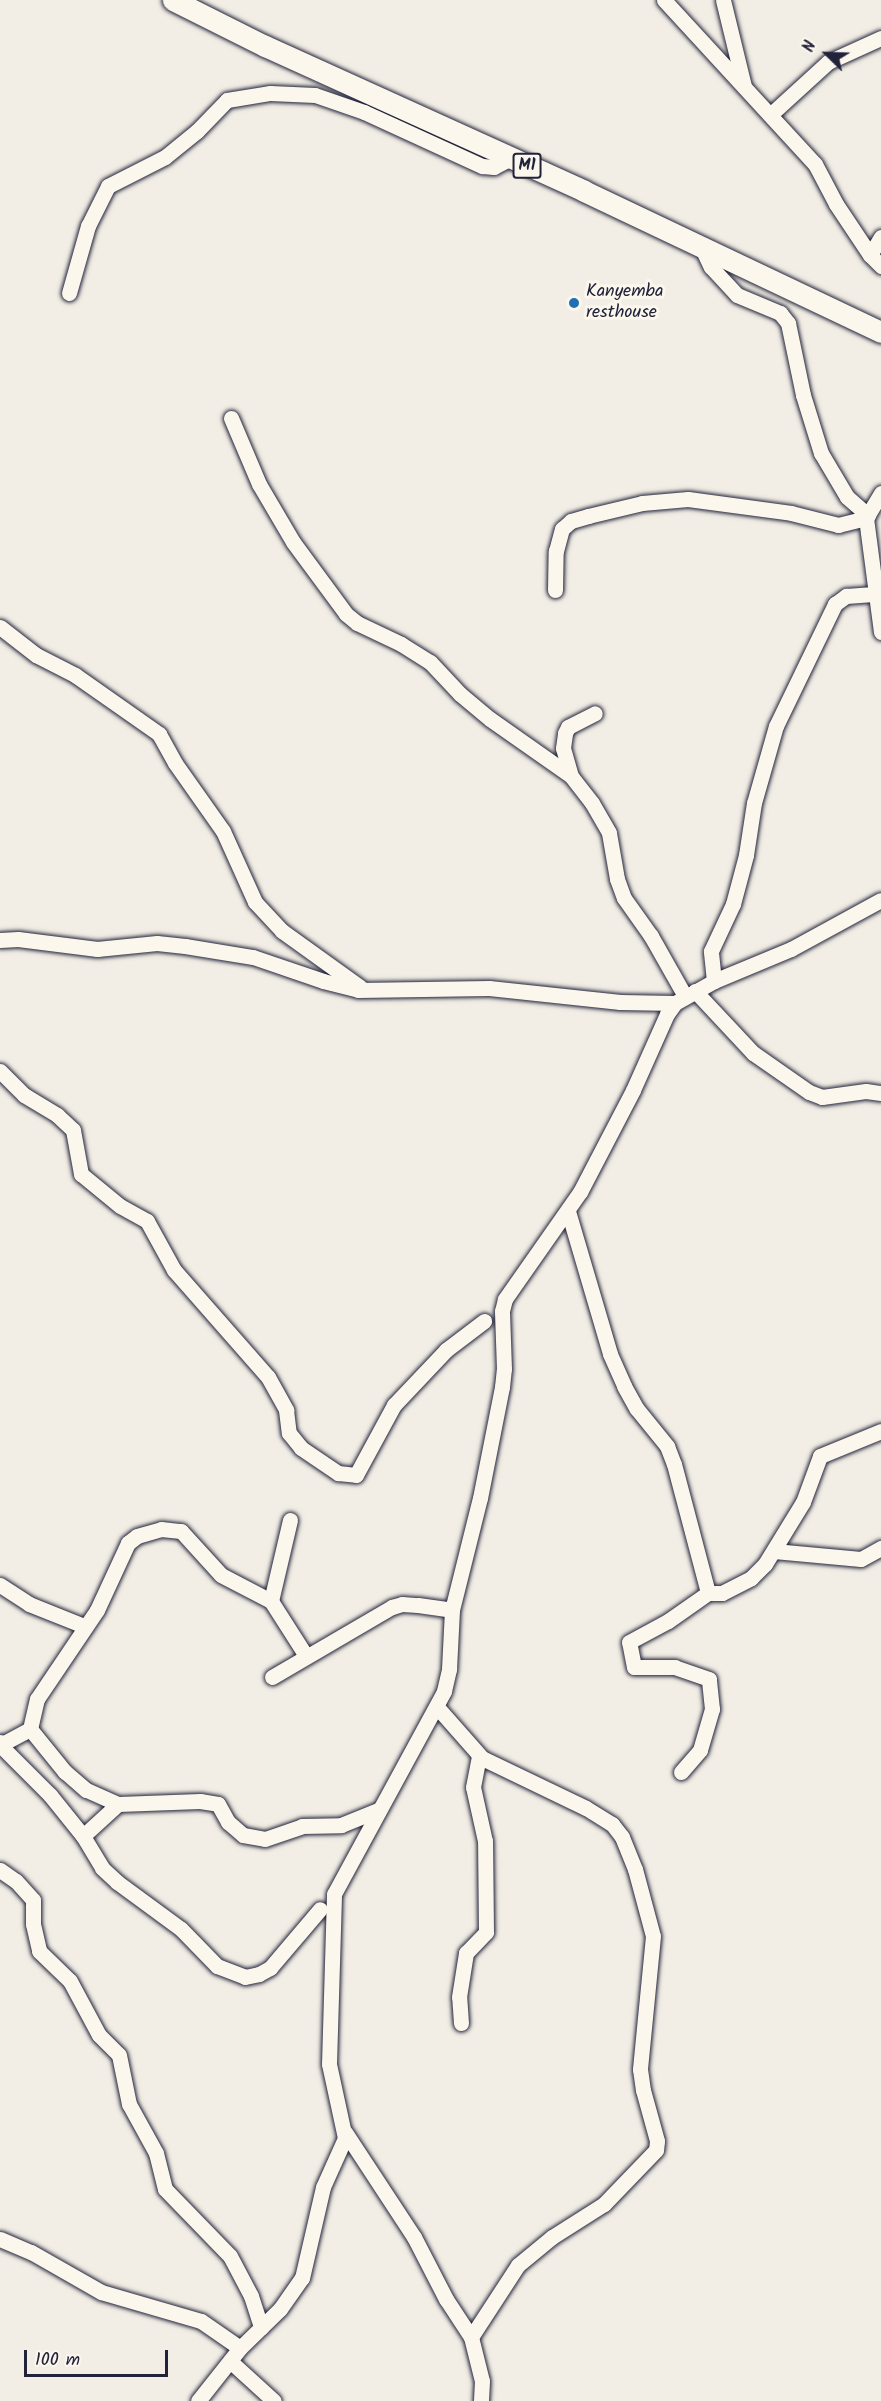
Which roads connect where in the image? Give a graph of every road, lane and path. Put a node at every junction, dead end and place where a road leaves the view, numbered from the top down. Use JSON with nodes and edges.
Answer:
{"nodes":[{"id":1,"x":173,"y":0,"type":"edge"},
{"id":2,"x":664,"y":0,"type":"edge"},
{"id":3,"x":723,"y":0,"type":"edge"},
{"id":4,"x":881,"y":38,"type":"edge"},
{"id":5,"x":744,"y":87,"type":"junction"},
{"id":6,"x":770,"y":115,"type":"junction"},
{"id":7,"x":511,"y":158,"type":"junction"},
{"id":8,"x":881,"y":237,"type":"edge"},
{"id":9,"x":701,"y":246,"type":"junction"},
{"id":10,"x":876,"y":260,"type":"edge"},
{"id":11,"x":69,"y":293,"type":"dead end"},
{"id":12,"x":881,"y":333,"type":"edge"},
{"id":13,"x":231,"y":418,"type":"dead end"},
{"id":14,"x":881,"y":493,"type":"edge"},
{"id":15,"x":867,"y":517,"type":"junction"},
{"id":16,"x":555,"y":590,"type":"dead end"},
{"id":17,"x":877,"y":594,"type":"junction"},
{"id":18,"x":0,"y":627,"type":"edge"},
{"id":19,"x":881,"y":632,"type":"edge"},
{"id":20,"x":595,"y":713,"type":"dead end"},
{"id":21,"x":571,"y":776,"type":"junction"},
{"id":22,"x":881,"y":900,"type":"edge"},
{"id":23,"x":0,"y":940,"type":"edge"},
{"id":24,"x":714,"y":981,"type":"junction"},
{"id":25,"x":366,"y":990,"type":"junction"},
{"id":26,"x":685,"y":997,"type":"junction"},
{"id":27,"x":0,"y":1071,"type":"edge"},
{"id":28,"x":881,"y":1093,"type":"edge"},
{"id":29,"x":568,"y":1211,"type":"junction"},
{"id":30,"x":484,"y":1321,"type":"dead end"},
{"id":31,"x":881,"y":1431,"type":"edge"},
{"id":32,"x":290,"y":1521,"type":"dead end"},
{"id":33,"x":881,"y":1548,"type":"edge"},
{"id":34,"x":774,"y":1551,"type":"junction"},
{"id":35,"x":0,"y":1586,"type":"edge"},
{"id":36,"x":708,"y":1593,"type":"junction"},
{"id":37,"x":271,"y":1600,"type":"junction"},
{"id":38,"x":452,"y":1611,"type":"junction"},
{"id":39,"x":84,"y":1626,"type":"junction"},
{"id":40,"x":306,"y":1656,"type":"junction"},
{"id":41,"x":272,"y":1677,"type":"dead end"},
{"id":42,"x":437,"y":1707,"type":"junction"},
{"id":43,"x":30,"y":1729,"type":"junction"},
{"id":44,"x":1,"y":1743,"type":"edge"},
{"id":45,"x":479,"y":1756,"type":"junction"},
{"id":46,"x":681,"y":1772,"type":"dead end"},
{"id":47,"x":118,"y":1804,"type":"junction"},
{"id":48,"x":378,"y":1810,"type":"junction"},
{"id":49,"x":83,"y":1836,"type":"junction"},
{"id":50,"x":0,"y":1870,"type":"edge"},
{"id":51,"x":321,"y":1910,"type":"dead end"},
{"id":52,"x":461,"y":2023,"type":"dead end"},
{"id":53,"x":345,"y":2132,"type":"junction"},
{"id":54,"x":0,"y":2240,"type":"edge"},
{"id":55,"x":261,"y":2327,"type":"junction"},
{"id":56,"x":471,"y":2337,"type":"junction"},
{"id":57,"x":240,"y":2348,"type":"junction"},
{"id":58,"x":230,"y":2361,"type":"junction"},
{"id":59,"x":198,"y":2401,"type":"edge"},
{"id":60,"x":274,"y":2401,"type":"edge"},
{"id":61,"x":481,"y":2401,"type":"edge"}],
"edges":[{"from":1,"to":7,"type":"highway","number":"M1"},
{"from":2,"to":5,"type":"street"},
{"from":3,"to":5,"type":"street"},
{"from":4,"to":6,"type":"street"},
{"from":5,"to":6,"type":"street"},
{"from":6,"to":10,"type":"street"},
{"from":7,"to":9,"type":"highway","number":"M1"},
{"from":7,"to":11,"type":"street"},
{"from":8,"to":10,"type":"street"},
{"from":9,"to":12,"type":"highway","number":"M1"},
{"from":9,"to":15,"type":"street"},
{"from":13,"to":21,"type":"street"},
{"from":14,"to":15,"type":"street"},
{"from":15,"to":16,"type":"street"},
{"from":15,"to":17,"type":"street"},
{"from":17,"to":19,"type":"street"},
{"from":17,"to":24,"type":"street"},
{"from":18,"to":25,"type":"street"},
{"from":20,"to":21,"type":"street"},
{"from":21,"to":26,"type":"street"},
{"from":22,"to":24,"type":"street"},
{"from":23,"to":25,"type":"street"},
{"from":24,"to":26,"type":"street"},
{"from":25,"to":26,"type":"street"},
{"from":26,"to":28,"type":"street"},
{"from":26,"to":29,"type":"street"},
{"from":27,"to":30,"type":"street"},
{"from":29,"to":36,"type":"street"},
{"from":29,"to":38,"type":"street"},
{"from":31,"to":34,"type":"street"},
{"from":32,"to":37,"type":"street"},
{"from":33,"to":34,"type":"street"},
{"from":34,"to":36,"type":"street"},
{"from":35,"to":39,"type":"street"},
{"from":36,"to":46,"type":"street"},
{"from":37,"to":39,"type":"street"},
{"from":37,"to":40,"type":"street"},
{"from":38,"to":40,"type":"street"},
{"from":38,"to":42,"type":"street"},
{"from":39,"to":43,"type":"street"},
{"from":40,"to":41,"type":"street"},
{"from":42,"to":45,"type":"street"},
{"from":42,"to":48,"type":"street"},
{"from":43,"to":44,"type":"street"},
{"from":43,"to":47,"type":"street"},
{"from":44,"to":49,"type":"street"},
{"from":45,"to":52,"type":"street"},
{"from":45,"to":56,"type":"street"},
{"from":47,"to":48,"type":"street"},
{"from":47,"to":49,"type":"street"},
{"from":48,"to":53,"type":"street"},
{"from":49,"to":51,"type":"street"},
{"from":50,"to":55,"type":"street"},
{"from":53,"to":55,"type":"street"},
{"from":53,"to":56,"type":"street"},
{"from":54,"to":57,"type":"street"},
{"from":55,"to":57,"type":"street"},
{"from":56,"to":61,"type":"street"},
{"from":57,"to":58,"type":"street"},
{"from":58,"to":59,"type":"street"},
{"from":58,"to":60,"type":"street"}]}
